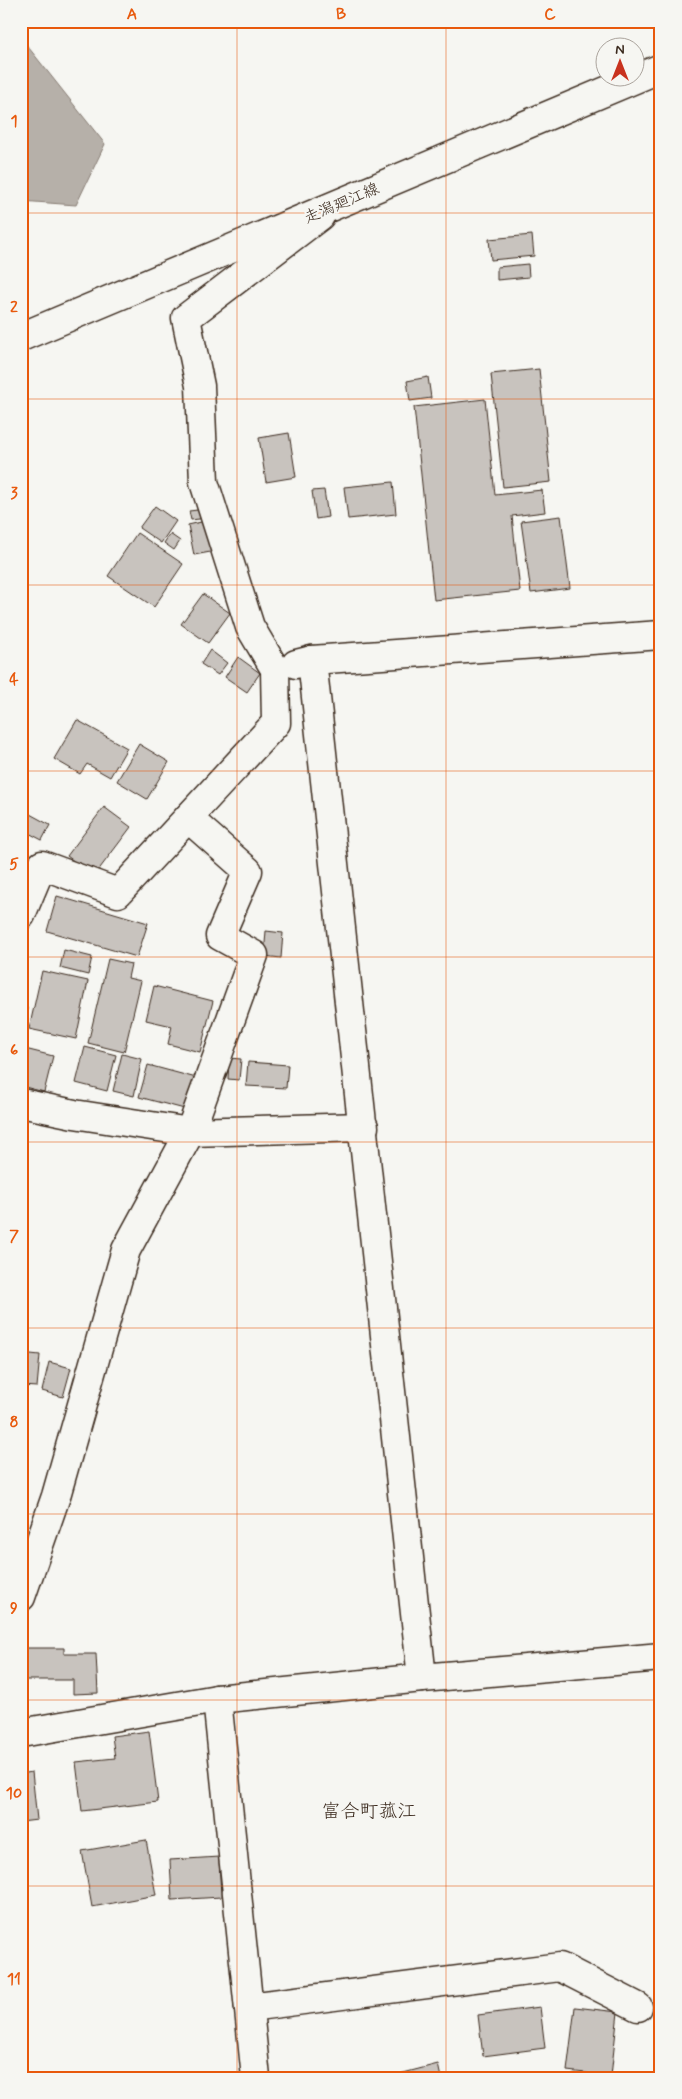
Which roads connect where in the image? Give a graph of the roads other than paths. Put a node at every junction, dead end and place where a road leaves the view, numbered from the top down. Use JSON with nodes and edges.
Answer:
{"nodes":[{"id":1,"x":661,"y":68,"type":"edge"},
{"id":2,"x":335,"y":205,"type":"junction"},
{"id":3,"x":22,"y":336,"type":"edge"},
{"id":4,"x":661,"y":635,"type":"edge"},
{"id":5,"x":312,"y":660,"type":"junction"},
{"id":6,"x":275,"y":669,"type":"junction"},
{"id":7,"x":188,"y":818,"type":"junction"},
{"id":8,"x":21,"y":914,"type":"edge"},
{"id":9,"x":21,"y":1103,"type":"edge"},
{"id":10,"x":364,"y":1127,"type":"junction"},
{"id":11,"x":190,"y":1132,"type":"junction"},
{"id":12,"x":21,"y":1596,"type":"edge"},
{"id":13,"x":661,"y":1657,"type":"edge"},
{"id":14,"x":422,"y":1678,"type":"junction"},
{"id":15,"x":218,"y":1699,"type":"junction"},
{"id":16,"x":21,"y":1733,"type":"edge"},
{"id":17,"x":249,"y":2007,"type":"junction"},
{"id":18,"x":638,"y":2007,"type":"dead end"},
{"id":19,"x":256,"y":2078,"type":"edge"}],
"edges":[{"from":1,"to":2,"type":"street","name":"走潟廻江線"},
{"from":2,"to":3,"type":"street","name":"走潟廻江線"},
{"from":2,"to":6,"type":"street"},
{"from":4,"to":5,"type":"street"},
{"from":5,"to":6,"type":"street"},
{"from":5,"to":10,"type":"street"},
{"from":6,"to":7,"type":"street"},
{"from":7,"to":8,"type":"street"},
{"from":7,"to":11,"type":"street"},
{"from":9,"to":11,"type":"street"},
{"from":10,"to":11,"type":"street"},
{"from":10,"to":14,"type":"street"},
{"from":11,"to":12,"type":"street"},
{"from":13,"to":14,"type":"street"},
{"from":14,"to":15,"type":"street"},
{"from":15,"to":16,"type":"street"},
{"from":15,"to":17,"type":"street"},
{"from":17,"to":18,"type":"street"},
{"from":17,"to":19,"type":"street"}]}
